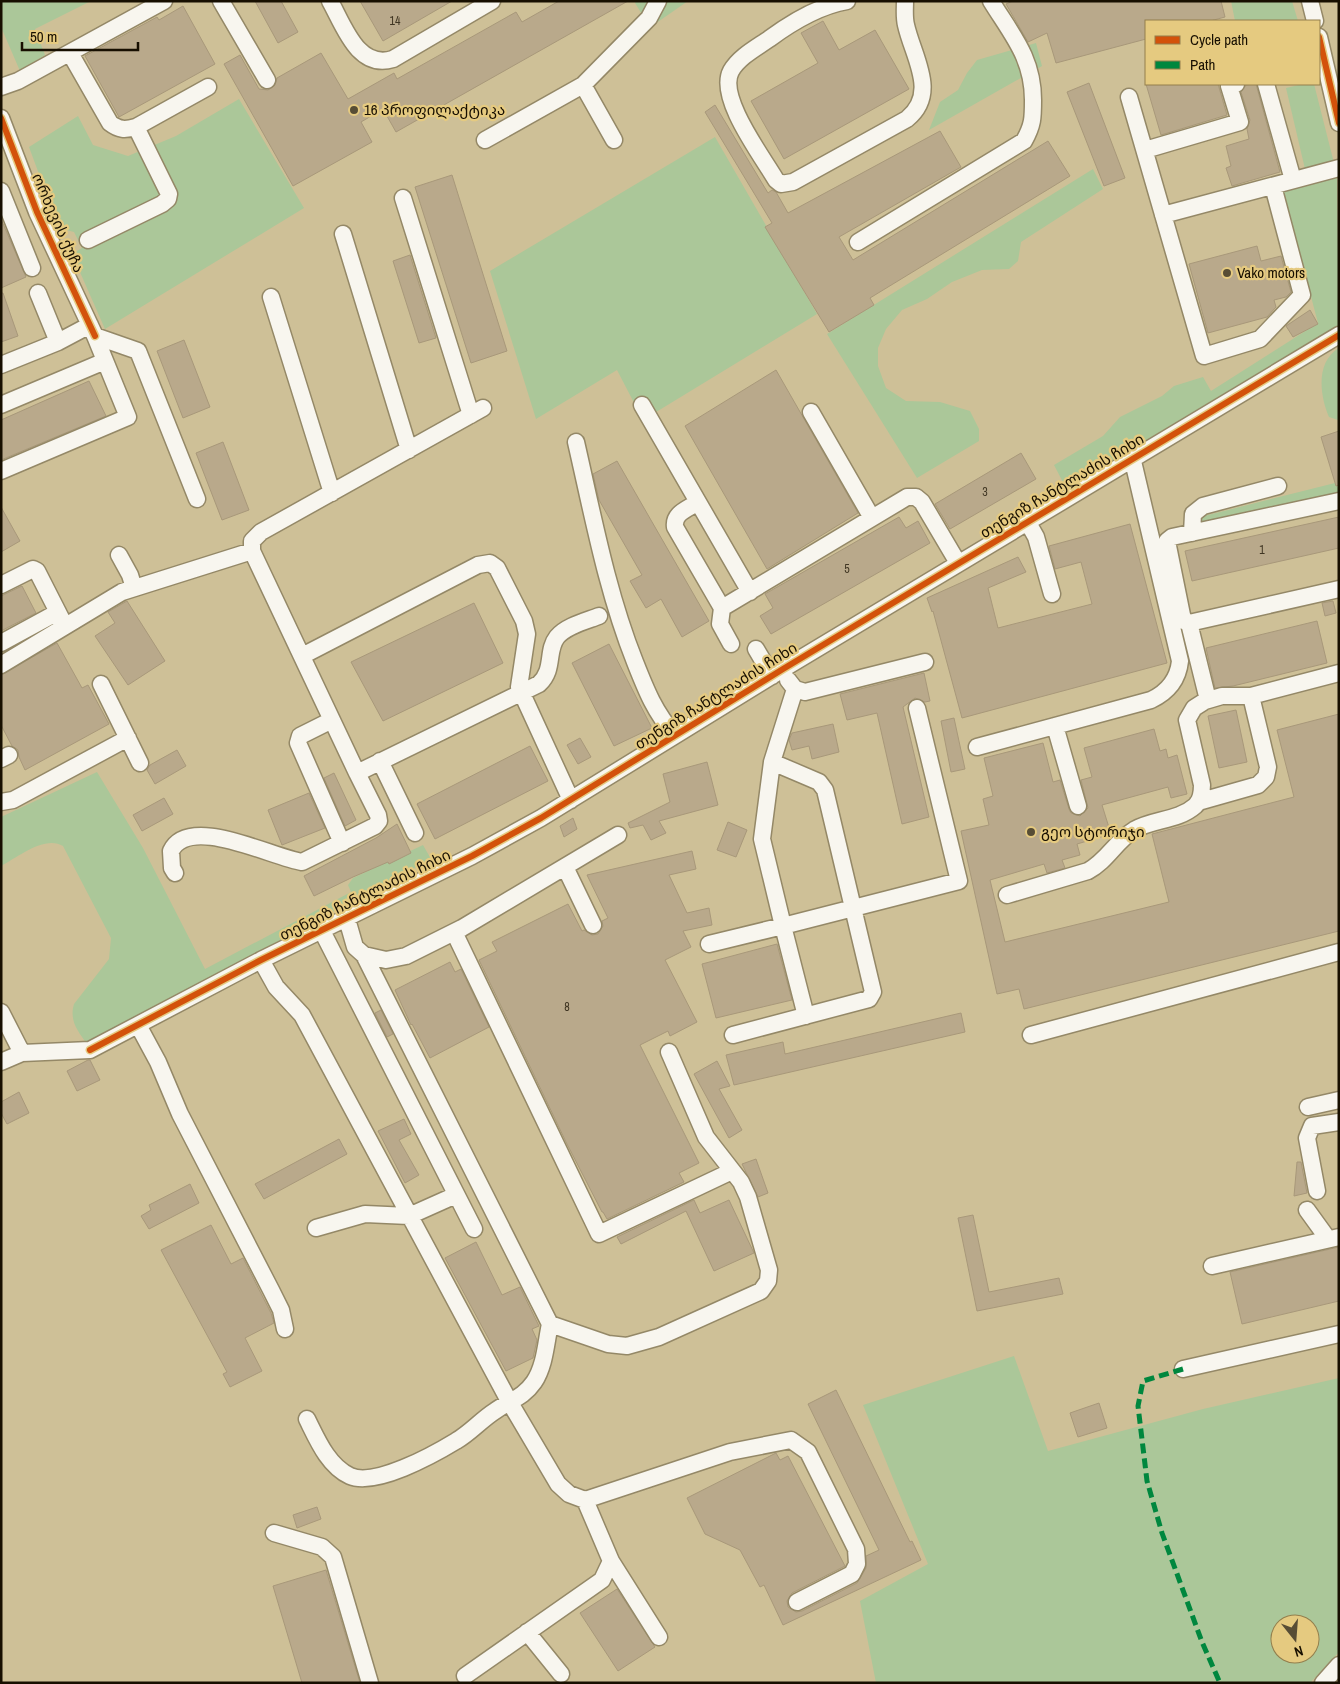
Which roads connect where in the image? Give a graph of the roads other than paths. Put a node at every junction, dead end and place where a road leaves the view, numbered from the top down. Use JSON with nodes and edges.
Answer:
{"nodes":[{"id":1,"x":164,"y":1,"type":"edge"},
{"id":2,"x":221,"y":1,"type":"edge"},
{"id":3,"x":330,"y":1,"type":"edge"},
{"id":4,"x":492,"y":1,"type":"edge"},
{"id":5,"x":658,"y":1,"type":"edge"},
{"id":6,"x":847,"y":1,"type":"edge"},
{"id":7,"x":905,"y":1,"type":"edge"},
{"id":8,"x":991,"y":1,"type":"edge"},
{"id":9,"x":1310,"y":1,"type":"edge"},
{"id":10,"x":1315,"y":20,"type":"edge"},
{"id":11,"x":70,"y":53,"type":"junction"},
{"id":12,"x":1321,"y":59,"type":"edge"},
{"id":13,"x":267,"y":80,"type":"dead end"},
{"id":14,"x":583,"y":85,"type":"junction"},
{"id":15,"x":1232,"y":85,"type":"edge"},
{"id":16,"x":1266,"y":85,"type":"edge"},
{"id":17,"x":208,"y":87,"type":"dead end"},
{"id":18,"x":1,"y":88,"type":"edge"},
{"id":19,"x":1129,"y":97,"type":"dead end"},
{"id":20,"x":1338,"y":112,"type":"edge"},
{"id":21,"x":1,"y":118,"type":"edge"},
{"id":22,"x":136,"y":127,"type":"junction"},
{"id":23,"x":485,"y":140,"type":"dead end"},
{"id":24,"x":614,"y":140,"type":"dead end"},
{"id":25,"x":1144,"y":150,"type":"junction"},
{"id":26,"x":1339,"y":168,"type":"edge"},
{"id":27,"x":1294,"y":180,"type":"junction"},
{"id":28,"x":1273,"y":186,"type":"junction"},
{"id":29,"x":1,"y":191,"type":"edge"},
{"id":30,"x":403,"y":198,"type":"dead end"},
{"id":31,"x":39,"y":215,"type":"junction"},
{"id":32,"x":1163,"y":215,"type":"junction"},
{"id":33,"x":15,"y":224,"type":"junction"},
{"id":34,"x":343,"y":234,"type":"dead end"},
{"id":35,"x":88,"y":240,"type":"dead end"},
{"id":36,"x":858,"y":242,"type":"dead end"},
{"id":37,"x":32,"y":268,"type":"dead end"},
{"id":38,"x":38,"y":293,"type":"dead end"},
{"id":39,"x":271,"y":297,"type":"dead end"},
{"id":40,"x":92,"y":330,"type":"junction"},
{"id":41,"x":1339,"y":335,"type":"edge"},
{"id":42,"x":58,"y":342,"type":"junction"},
{"id":43,"x":105,"y":361,"type":"junction"},
{"id":44,"x":1,"y":365,"type":"edge"},
{"id":45,"x":642,"y":404,"type":"dead end"},
{"id":46,"x":1,"y":405,"type":"edge"},
{"id":47,"x":811,"y":412,"type":"dead end"},
{"id":48,"x":576,"y":442,"type":"dead end"},
{"id":49,"x":409,"y":450,"type":"junction"},
{"id":50,"x":1132,"y":457,"type":"junction"},
{"id":51,"x":1,"y":471,"type":"edge"},
{"id":52,"x":1278,"y":486,"type":"dead end"},
{"id":53,"x":332,"y":493,"type":"junction"},
{"id":54,"x":196,"y":499,"type":"dead end"},
{"id":55,"x":1339,"y":501,"type":"edge"},
{"id":56,"x":698,"y":502,"type":"junction"},
{"id":57,"x":872,"y":518,"type":"junction"},
{"id":58,"x":1027,"y":521,"type":"junction"},
{"id":59,"x":1192,"y":533,"type":"junction"},
{"id":60,"x":252,"y":551,"type":"junction"},
{"id":61,"x":119,"y":555,"type":"dead end"},
{"id":62,"x":958,"y":563,"type":"junction"},
{"id":63,"x":1,"y":585,"type":"edge"},
{"id":64,"x":134,"y":588,"type":"junction"},
{"id":65,"x":1339,"y":589,"type":"edge"},
{"id":66,"x":750,"y":592,"type":"junction"},
{"id":67,"x":1052,"y":594,"type":"dead end"},
{"id":68,"x":722,"y":608,"type":"junction"},
{"id":69,"x":599,"y":616,"type":"dead end"},
{"id":70,"x":62,"y":619,"type":"junction"},
{"id":71,"x":1189,"y":623,"type":"junction"},
{"id":72,"x":1,"y":643,"type":"edge"},
{"id":73,"x":731,"y":644,"type":"dead end"},
{"id":74,"x":756,"y":649,"type":"dead end"},
{"id":75,"x":302,"y":656,"type":"junction"},
{"id":76,"x":925,"y":662,"type":"dead end"},
{"id":77,"x":1,"y":665,"type":"edge"},
{"id":78,"x":777,"y":672,"type":"junction"},
{"id":79,"x":1339,"y":673,"type":"edge"},
{"id":80,"x":101,"y":684,"type":"dead end"},
{"id":81,"x":795,"y":689,"type":"junction"},
{"id":82,"x":521,"y":691,"type":"junction"},
{"id":83,"x":1250,"y":696,"type":"junction"},
{"id":84,"x":1208,"y":700,"type":"junction"},
{"id":85,"x":917,"y":708,"type":"dead end"},
{"id":86,"x":332,"y":720,"type":"junction"},
{"id":87,"x":1055,"y":726,"type":"junction"},
{"id":88,"x":675,"y":735,"type":"junction"},
{"id":89,"x":128,"y":738,"type":"junction"},
{"id":90,"x":977,"y":747,"type":"dead end"},
{"id":91,"x":380,"y":761,"type":"junction"},
{"id":92,"x":772,"y":762,"type":"junction"},
{"id":93,"x":140,"y":763,"type":"dead end"},
{"id":94,"x":357,"y":773,"type":"junction"},
{"id":95,"x":571,"y":800,"type":"junction"},
{"id":96,"x":1,"y":802,"type":"edge"},
{"id":97,"x":1198,"y":802,"type":"junction"},
{"id":98,"x":1078,"y":806,"type":"dead end"},
{"id":99,"x":415,"y":833,"type":"dead end"},
{"id":100,"x":618,"y":835,"type":"dead end"},
{"id":101,"x":342,"y":843,"type":"junction"},
{"id":102,"x":564,"y":867,"type":"junction"},
{"id":103,"x":175,"y":873,"type":"dead end"},
{"id":104,"x":1007,"y":895,"type":"dead end"},
{"id":105,"x":854,"y":908,"type":"junction"},
{"id":106,"x":347,"y":919,"type":"junction"},
{"id":107,"x":593,"y":925,"type":"dead end"},
{"id":108,"x":783,"y":926,"type":"junction"},
{"id":109,"x":322,"y":931,"type":"junction"},
{"id":110,"x":454,"y":932,"type":"junction"},
{"id":111,"x":709,"y":944,"type":"dead end"},
{"id":112,"x":1339,"y":952,"type":"edge"},
{"id":113,"x":364,"y":955,"type":"junction"},
{"id":114,"x":261,"y":960,"type":"junction"},
{"id":115,"x":1,"y":1012,"type":"edge"},
{"id":116,"x":806,"y":1016,"type":"junction"},
{"id":117,"x":138,"y":1025,"type":"junction"},
{"id":118,"x":734,"y":1034,"type":"dead end"},
{"id":119,"x":1031,"y":1035,"type":"dead end"},
{"id":120,"x":22,"y":1052,"type":"junction"},
{"id":121,"x":669,"y":1052,"type":"dead end"},
{"id":122,"x":1,"y":1062,"type":"edge"},
{"id":123,"x":1339,"y":1100,"type":"edge"},
{"id":124,"x":1308,"y":1107,"type":"dead end"},
{"id":125,"x":1339,"y":1122,"type":"edge"},
{"id":126,"x":732,"y":1171,"type":"junction"},
{"id":127,"x":1317,"y":1191,"type":"dead end"},
{"id":128,"x":456,"y":1195,"type":"junction"},
{"id":129,"x":1307,"y":1210,"type":"dead end"},
{"id":130,"x":409,"y":1216,"type":"junction"},
{"id":131,"x":316,"y":1228,"type":"dead end"},
{"id":132,"x":474,"y":1229,"type":"dead end"},
{"id":133,"x":1333,"y":1238,"type":"edge"},
{"id":134,"x":1212,"y":1266,"type":"dead end"},
{"id":135,"x":550,"y":1324,"type":"junction"},
{"id":136,"x":286,"y":1329,"type":"dead end"},
{"id":137,"x":1339,"y":1334,"type":"edge"},
{"id":138,"x":1183,"y":1369,"type":"dead end"},
{"id":139,"x":509,"y":1401,"type":"junction"},
{"id":140,"x":307,"y":1419,"type":"dead end"},
{"id":141,"x":585,"y":1500,"type":"junction"},
{"id":142,"x":274,"y":1533,"type":"dead end"},
{"id":143,"x":611,"y":1561,"type":"junction"},
{"id":144,"x":797,"y":1602,"type":"dead end"},
{"id":145,"x":527,"y":1632,"type":"junction"},
{"id":146,"x":659,"y":1637,"type":"dead end"},
{"id":147,"x":1339,"y":1664,"type":"edge"},
{"id":148,"x":560,"y":1674,"type":"dead end"},
{"id":149,"x":465,"y":1676,"type":"dead end"},
{"id":150,"x":370,"y":1683,"type":"edge"},
{"id":151,"x":1323,"y":1683,"type":"edge"}],
"edges":[{"from":1,"to":11,"type":"street"},
{"from":2,"to":13,"type":"street"},
{"from":3,"to":4,"type":"street"},
{"from":5,"to":14,"type":"street"},
{"from":6,"to":7,"type":"street"},
{"from":8,"to":36,"type":"street"},
{"from":9,"to":10,"type":"street"},
{"from":11,"to":18,"type":"street"},
{"from":11,"to":22,"type":"street"},
{"from":12,"to":20,"type":"street"},
{"from":14,"to":23,"type":"street"},
{"from":14,"to":24,"type":"street"},
{"from":15,"to":25,"type":"street"},
{"from":16,"to":27,"type":"street"},
{"from":17,"to":22,"type":"street"},
{"from":19,"to":25,"type":"street"},
{"from":21,"to":31,"type":"street","name":"ორხევის ქუჩა"},
{"from":22,"to":35,"type":"street"},
{"from":25,"to":32,"type":"street"},
{"from":26,"to":27,"type":"street"},
{"from":27,"to":28,"type":"street"},
{"from":28,"to":32,"type":"street"},
{"from":28,"to":32,"type":"street"},
{"from":29,"to":33,"type":"street"},
{"from":30,"to":49,"type":"street"},
{"from":31,"to":33,"type":"street"},
{"from":31,"to":40,"type":"street","name":"ორხევის ქუჩა"},
{"from":33,"to":37,"type":"street"},
{"from":34,"to":49,"type":"street"},
{"from":38,"to":42,"type":"street"},
{"from":39,"to":53,"type":"street"},
{"from":40,"to":42,"type":"street"},
{"from":40,"to":43,"type":"street","name":"ორხევის ქუჩა"},
{"from":40,"to":54,"type":"street"},
{"from":41,"to":50,"type":"street","name":"თენგიზ ჩანტლაძის ჩიხი"},
{"from":42,"to":44,"type":"street"},
{"from":43,"to":46,"type":"street"},
{"from":43,"to":51,"type":"street","name":"ორხევის ქუჩა"},
{"from":45,"to":56,"type":"street"},
{"from":47,"to":57,"type":"street"},
{"from":48,"to":88,"type":"street"},
{"from":49,"to":53,"type":"street"},
{"from":50,"to":58,"type":"street","name":"თენგიზ ჩანტლაძის ჩიხი"},
{"from":50,"to":87,"type":"street"},
{"from":52,"to":59,"type":"street"},
{"from":53,"to":60,"type":"street"},
{"from":55,"to":59,"type":"street"},
{"from":56,"to":66,"type":"street"},
{"from":56,"to":68,"type":"street"},
{"from":57,"to":62,"type":"street"},
{"from":57,"to":66,"type":"street"},
{"from":58,"to":62,"type":"street","name":"თენგიზ ჩანტლაძის ჩიხი"},
{"from":58,"to":67,"type":"street"},
{"from":59,"to":71,"type":"street"},
{"from":60,"to":64,"type":"street"},
{"from":60,"to":75,"type":"street"},
{"from":61,"to":64,"type":"street"},
{"from":62,"to":78,"type":"street","name":"თენგიზ ჩანტლაძის ჩიხი"},
{"from":63,"to":70,"type":"street"},
{"from":64,"to":70,"type":"street"},
{"from":65,"to":71,"type":"street"},
{"from":66,"to":68,"type":"street"},
{"from":68,"to":73,"type":"street"},
{"from":69,"to":82,"type":"street"},
{"from":70,"to":72,"type":"street"},
{"from":70,"to":77,"type":"street"},
{"from":71,"to":84,"type":"street"},
{"from":74,"to":78,"type":"street"},
{"from":75,"to":82,"type":"street"},
{"from":75,"to":86,"type":"street"},
{"from":76,"to":81,"type":"street"},
{"from":78,"to":81,"type":"street"},
{"from":78,"to":88,"type":"street","name":"თენგიზ ჩანტლაძის ჩიხი"},
{"from":79,"to":83,"type":"street"},
{"from":80,"to":89,"type":"street"},
{"from":81,"to":92,"type":"street"},
{"from":82,"to":91,"type":"street"},
{"from":82,"to":95,"type":"street"},
{"from":83,"to":84,"type":"street"},
{"from":83,"to":97,"type":"street"},
{"from":84,"to":97,"type":"street"},
{"from":85,"to":105,"type":"street"},
{"from":86,"to":94,"type":"street"},
{"from":86,"to":101,"type":"street"},
{"from":87,"to":90,"type":"street"},
{"from":87,"to":98,"type":"street"},
{"from":88,"to":95,"type":"street","name":"თენგიზ ჩანტლაძის ჩიხი"},
{"from":89,"to":93,"type":"street"},
{"from":89,"to":96,"type":"street"},
{"from":91,"to":94,"type":"street"},
{"from":91,"to":99,"type":"street"},
{"from":92,"to":105,"type":"street"},
{"from":92,"to":108,"type":"street"},
{"from":94,"to":101,"type":"street"},
{"from":95,"to":106,"type":"street","name":"თენგიზ ჩანტლაძის ჩიხი"},
{"from":97,"to":104,"type":"street"},
{"from":100,"to":102,"type":"street"},
{"from":101,"to":103,"type":"street"},
{"from":102,"to":107,"type":"street"},
{"from":102,"to":110,"type":"street"},
{"from":105,"to":108,"type":"street"},
{"from":105,"to":116,"type":"street"},
{"from":106,"to":109,"type":"street","name":"თენგიზ ჩანტლაძის ჩიხი"},
{"from":106,"to":113,"type":"street"},
{"from":108,"to":111,"type":"street"},
{"from":108,"to":116,"type":"street"},
{"from":109,"to":114,"type":"street","name":"თენგიზ ჩანტლაძის ჩიხი"},
{"from":109,"to":128,"type":"street"},
{"from":110,"to":113,"type":"street"},
{"from":110,"to":126,"type":"street"},
{"from":112,"to":119,"type":"street"},
{"from":113,"to":135,"type":"street"},
{"from":114,"to":117,"type":"street","name":"თენგიზ ჩანტლაძის ჩიხი"},
{"from":114,"to":130,"type":"street"},
{"from":115,"to":120,"type":"street"},
{"from":116,"to":118,"type":"street"},
{"from":117,"to":120,"type":"street","name":"თენგიზ ჩანტლაძის ჩიხი"},
{"from":117,"to":136,"type":"street"},
{"from":120,"to":122,"type":"street"},
{"from":121,"to":126,"type":"street"},
{"from":123,"to":124,"type":"street"},
{"from":125,"to":127,"type":"street"},
{"from":126,"to":135,"type":"street"},
{"from":128,"to":130,"type":"street"},
{"from":128,"to":132,"type":"street"},
{"from":129,"to":133,"type":"street"},
{"from":130,"to":131,"type":"street"},
{"from":130,"to":139,"type":"street"},
{"from":133,"to":134,"type":"street"},
{"from":135,"to":139,"type":"street"},
{"from":137,"to":138,"type":"street"},
{"from":139,"to":140,"type":"street"},
{"from":139,"to":141,"type":"street"},
{"from":141,"to":143,"type":"street"},
{"from":141,"to":144,"type":"street"},
{"from":142,"to":150,"type":"street"},
{"from":143,"to":145,"type":"street"},
{"from":143,"to":146,"type":"street"},
{"from":145,"to":148,"type":"street"},
{"from":145,"to":149,"type":"street"},
{"from":147,"to":151,"type":"street"}]}
